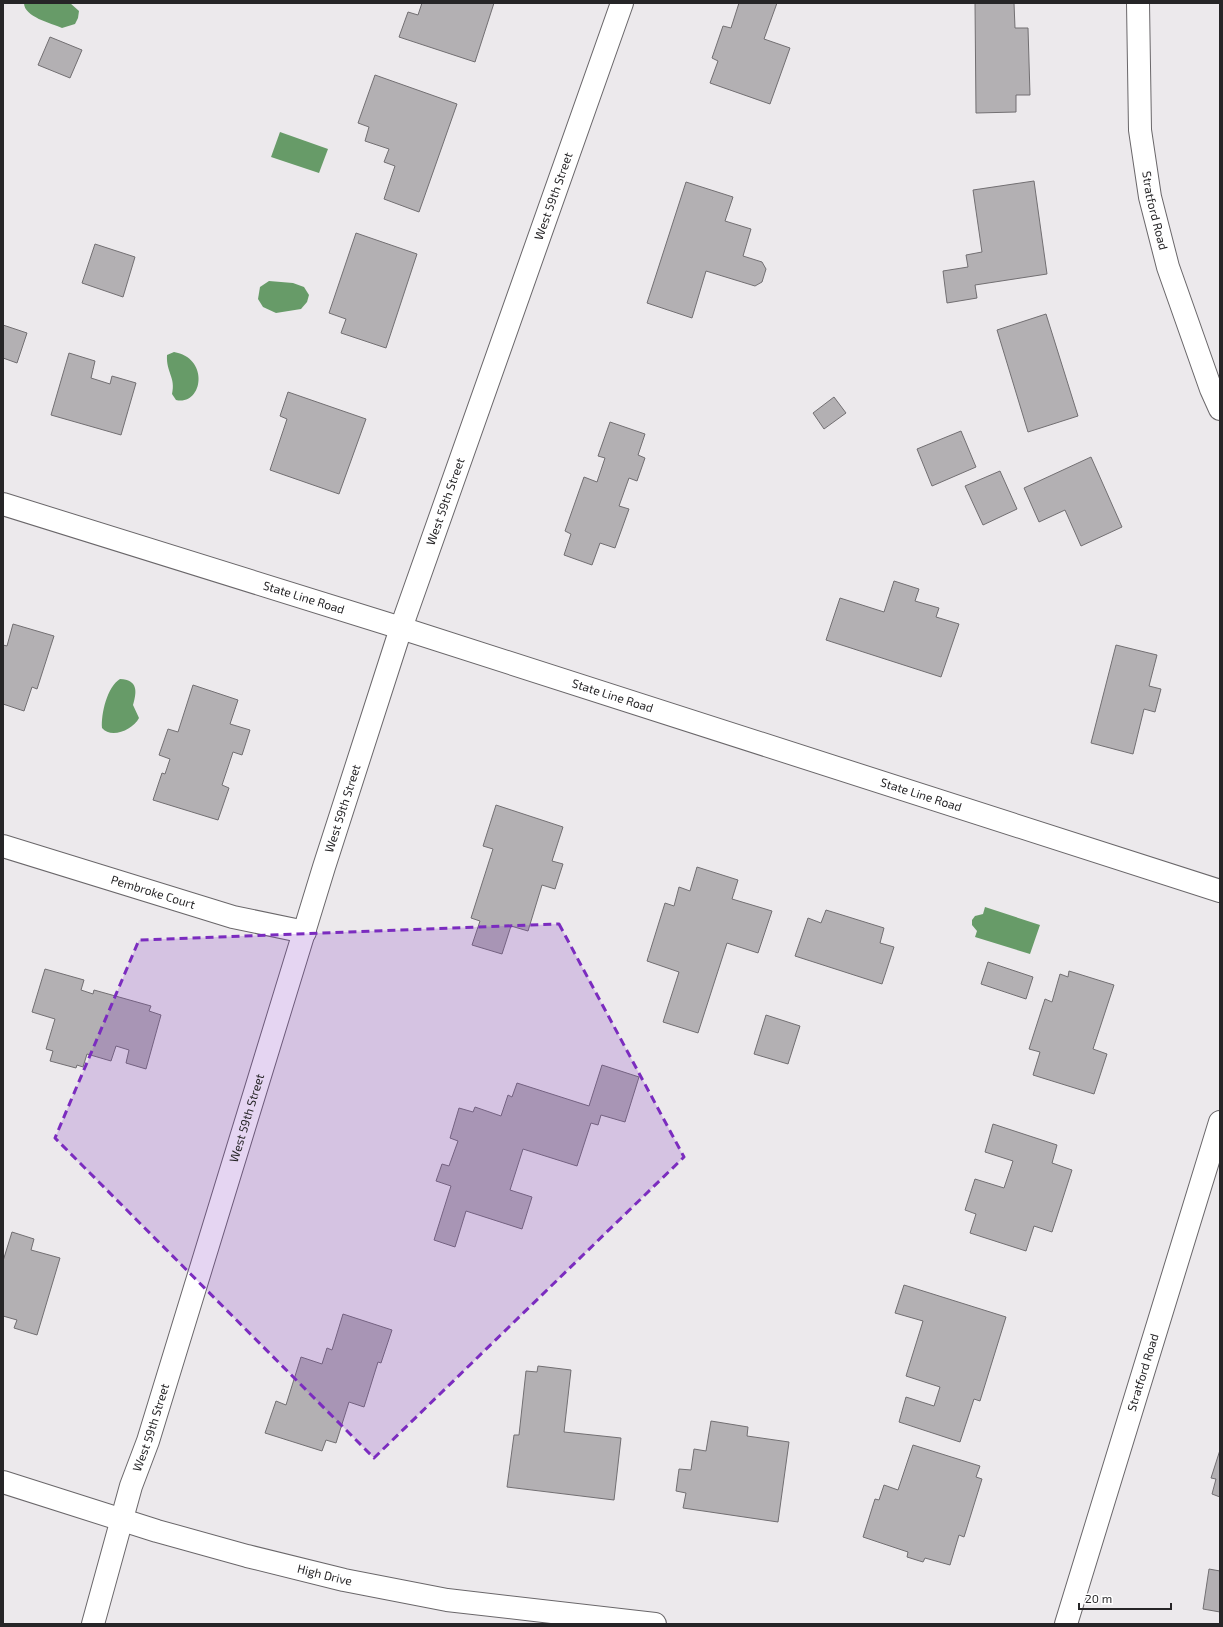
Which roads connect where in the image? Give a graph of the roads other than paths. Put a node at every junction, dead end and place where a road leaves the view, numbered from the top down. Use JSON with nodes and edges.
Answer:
{"nodes":[{"id":1,"x":622,"y":3,"type":"edge"},
{"id":2,"x":1138,"y":3,"type":"edge"},
{"id":3,"x":1220,"y":409,"type":"edge"},
{"id":4,"x":3,"y":504,"type":"edge"},
{"id":5,"x":401,"y":628,"type":"junction"},
{"id":6,"x":3,"y":846,"type":"edge"},
{"id":7,"x":1220,"y":891,"type":"edge"},
{"id":8,"x":305,"y":932,"type":"junction"},
{"id":9,"x":1220,"y":1122,"type":"edge"},
{"id":10,"x":3,"y":1482,"type":"edge"},
{"id":11,"x":122,"y":1519,"type":"junction"},
{"id":12,"x":93,"y":1624,"type":"edge"},
{"id":13,"x":655,"y":1624,"type":"edge"},
{"id":14,"x":1066,"y":1624,"type":"edge"}],
"edges":[{"from":1,"to":5,"type":"street","name":"West 59th Street"},
{"from":2,"to":3,"type":"street","name":"Stratford Road"},
{"from":4,"to":5,"type":"street","name":"State Line Road"},
{"from":5,"to":7,"type":"street","name":"State Line Road"},
{"from":5,"to":8,"type":"street","name":"West 59th Street"},
{"from":6,"to":8,"type":"street","name":"Pembroke Court"},
{"from":8,"to":11,"type":"street","name":"West 59th Street"},
{"from":9,"to":14,"type":"street","name":"Stratford Road"},
{"from":10,"to":11,"type":"street","name":"High Drive"},
{"from":11,"to":12,"type":"street","name":"West 59th Street"},
{"from":11,"to":13,"type":"street","name":"High Drive"}]}
